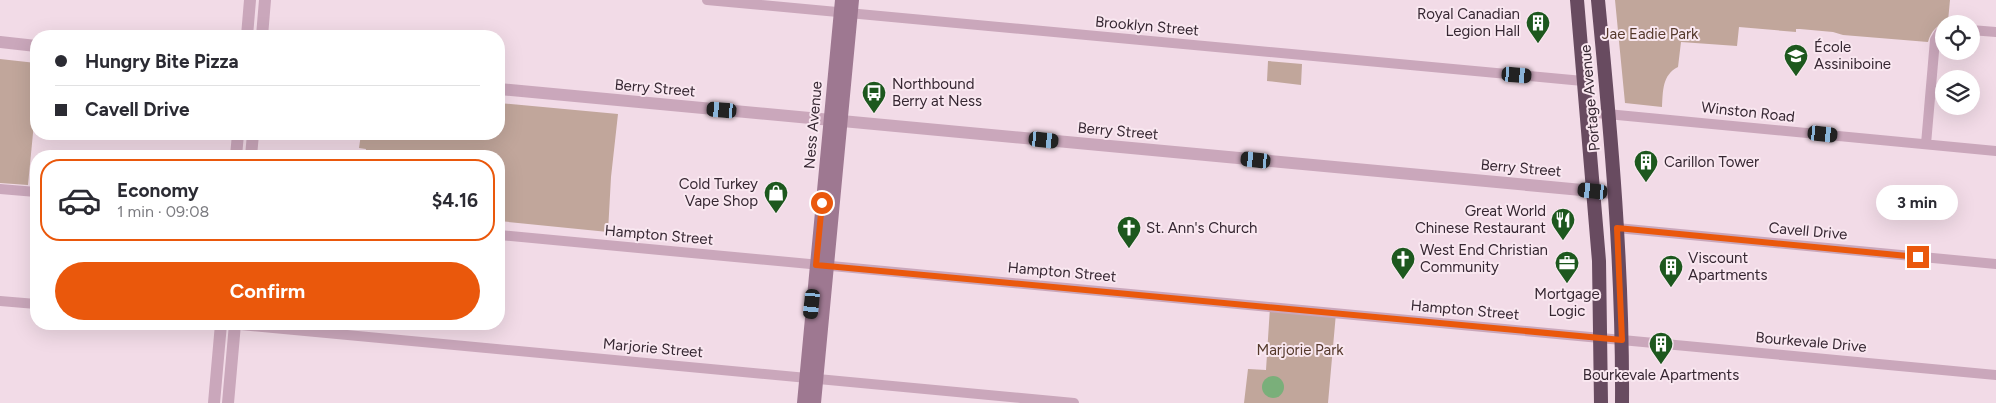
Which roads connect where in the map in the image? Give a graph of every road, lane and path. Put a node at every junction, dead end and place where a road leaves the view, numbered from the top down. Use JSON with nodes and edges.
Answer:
{"nodes":[{"id":1,"x":250,"y":0,"type":"edge"},
{"id":2,"x":265,"y":0,"type":"edge"},
{"id":3,"x":707,"y":0,"type":"edge"},
{"id":4,"x":853,"y":0,"type":"edge"},
{"id":5,"x":1577,"y":0,"type":"edge"},
{"id":6,"x":1598,"y":0,"type":"edge"},
{"id":7,"x":844,"y":9,"type":"edge"},
{"id":8,"x":248,"y":30,"type":"edge"},
{"id":9,"x":262,"y":30,"type":"edge"},
{"id":10,"x":1980,"y":31,"type":"edge"},
{"id":11,"x":1996,"y":32,"type":"edge"},
{"id":12,"x":1935,"y":40,"type":"edge"},
{"id":13,"x":0,"y":42,"type":"edge"},
{"id":14,"x":30,"y":45,"type":"edge"},
{"id":15,"x":1584,"y":82,"type":"junction"},
{"id":16,"x":505,"y":90,"type":"edge"},
{"id":17,"x":1586,"y":112,"type":"junction"},
{"id":18,"x":1608,"y":114,"type":"junction"},
{"id":19,"x":835,"y":121,"type":"junction"},
{"id":20,"x":1926,"y":144,"type":"junction"},
{"id":21,"x":1996,"y":151,"type":"edge"},
{"id":22,"x":0,"y":189,"type":"edge"},
{"id":23,"x":1593,"y":191,"type":"junction"},
{"id":24,"x":30,"y":192,"type":"edge"},
{"id":25,"x":1614,"y":193,"type":"junction"},
{"id":26,"x":1617,"y":228,"type":"junction"},
{"id":27,"x":505,"y":236,"type":"edge"},
{"id":28,"x":1996,"y":264,"type":"edge"},
{"id":29,"x":822,"y":265,"type":"junction"},
{"id":30,"x":0,"y":301,"type":"edge"},
{"id":31,"x":30,"y":304,"type":"edge"},
{"id":32,"x":220,"y":330,"type":"edge"},
{"id":33,"x":234,"y":330,"type":"edge"},
{"id":34,"x":299,"y":330,"type":"edge"},
{"id":35,"x":1600,"y":338,"type":"junction"},
{"id":36,"x":1622,"y":340,"type":"junction"},
{"id":37,"x":1996,"y":375,"type":"edge"},
{"id":38,"x":811,"y":378,"type":"junction"},
{"id":39,"x":214,"y":403,"type":"edge"},
{"id":40,"x":228,"y":403,"type":"edge"},
{"id":41,"x":803,"y":403,"type":"edge"},
{"id":42,"x":815,"y":403,"type":"edge"},
{"id":43,"x":1074,"y":403,"type":"edge"},
{"id":44,"x":1601,"y":403,"type":"edge"},
{"id":45,"x":1622,"y":403,"type":"edge"}],
"edges":[{"from":1,"to":8,"type":"street"},
{"from":2,"to":9,"type":"street"},
{"from":3,"to":7,"type":"street","name":"Brooklyn Street"},
{"from":4,"to":7,"type":"main road","name":"Ness Avenue"},
{"from":5,"to":15,"type":"highway","name":"Portage Avenue"},
{"from":6,"to":18,"type":"highway","name":"Portage Avenue"},
{"from":7,"to":15,"type":"street","name":"Brooklyn Street"},
{"from":7,"to":19,"type":"main road","name":"Ness Avenue"},
{"from":10,"to":11,"type":"street"},
{"from":12,"to":20,"type":"street"},
{"from":13,"to":14,"type":"street"},
{"from":15,"to":17,"type":"highway","name":"Portage Avenue"},
{"from":16,"to":19,"type":"street","name":"Berry Street"},
{"from":17,"to":18,"type":"street","name":"Winston Road"},
{"from":17,"to":23,"type":"highway","name":"Portage Avenue"},
{"from":18,"to":20,"type":"street","name":"Winston Road"},
{"from":18,"to":25,"type":"highway","name":"Portage Avenue"},
{"from":19,"to":23,"type":"street","name":"Berry Street"},
{"from":19,"to":29,"type":"main road","name":"Ness Avenue"},
{"from":20,"to":21,"type":"street","name":"Winston Road"},
{"from":22,"to":24,"type":"street"},
{"from":23,"to":25,"type":"street","name":"Berry Street"},
{"from":23,"to":35,"type":"highway","name":"Portage Avenue"},
{"from":25,"to":26,"type":"highway","name":"Portage Avenue"},
{"from":26,"to":28,"type":"street","name":"Cavell Drive"},
{"from":26,"to":36,"type":"highway","name":"Portage Avenue"},
{"from":27,"to":29,"type":"street","name":"Hampton Street"},
{"from":29,"to":35,"type":"street","name":"Hampton Street"},
{"from":29,"to":38,"type":"main road","name":"Ness Avenue"},
{"from":30,"to":31,"type":"street"},
{"from":32,"to":39,"type":"street"},
{"from":33,"to":40,"type":"street"},
{"from":34,"to":38,"type":"street","name":"Marjorie Street"},
{"from":35,"to":36,"type":"street","name":"Hampton Street"},
{"from":35,"to":44,"type":"highway","name":"Portage Avenue"},
{"from":36,"to":37,"type":"street","name":"Bourkevale Drive"},
{"from":36,"to":45,"type":"highway","name":"Portage Avenue"},
{"from":38,"to":41,"type":"main road","name":"Ness Avenue"},
{"from":38,"to":42,"type":"main road","name":"Ness Avenue"},
{"from":38,"to":43,"type":"street","name":"Marjorie Street"}]}
